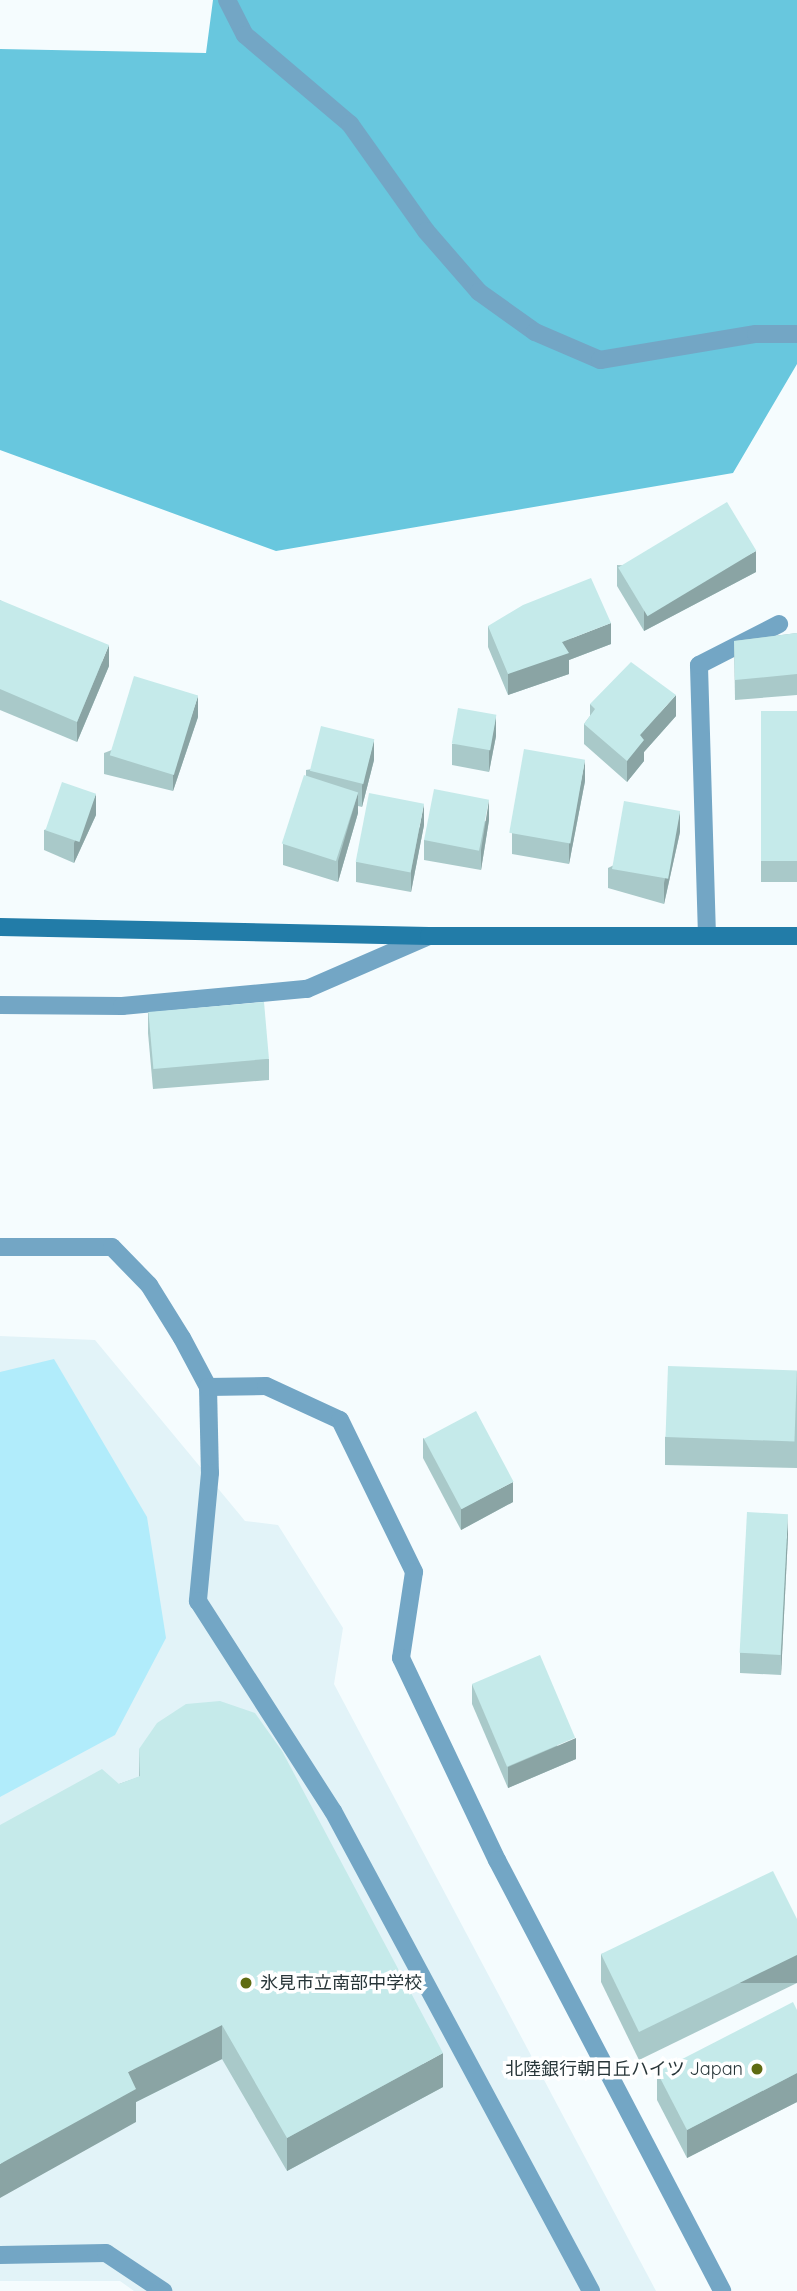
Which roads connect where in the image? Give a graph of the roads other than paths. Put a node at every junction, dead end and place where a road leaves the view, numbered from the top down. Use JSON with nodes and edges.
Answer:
{"nodes":[{"id":1,"x":227,"y":0,"type":"edge"},
{"id":2,"x":797,"y":334,"type":"edge"},
{"id":3,"x":779,"y":624,"type":"dead end"},
{"id":4,"x":0,"y":927,"type":"edge"},
{"id":5,"x":429,"y":936,"type":"junction"},
{"id":6,"x":707,"y":936,"type":"junction"},
{"id":7,"x":797,"y":936,"type":"edge"},
{"id":8,"x":0,"y":1005,"type":"edge"},
{"id":9,"x":0,"y":1247,"type":"edge"},
{"id":10,"x":208,"y":1387,"type":"junction"},
{"id":11,"x":0,"y":2255,"type":"edge"},
{"id":12,"x":163,"y":2291,"type":"edge"},
{"id":13,"x":591,"y":2291,"type":"edge"},
{"id":14,"x":722,"y":2291,"type":"edge"}],
"edges":[{"from":1,"to":2,"type":"street"},
{"from":3,"to":6,"type":"street"},
{"from":4,"to":5,"type":"street"},
{"from":5,"to":6,"type":"street"},
{"from":5,"to":8,"type":"street"},
{"from":6,"to":7,"type":"street"},
{"from":9,"to":10,"type":"street"},
{"from":10,"to":13,"type":"street"},
{"from":10,"to":14,"type":"street"},
{"from":11,"to":12,"type":"street"}]}
